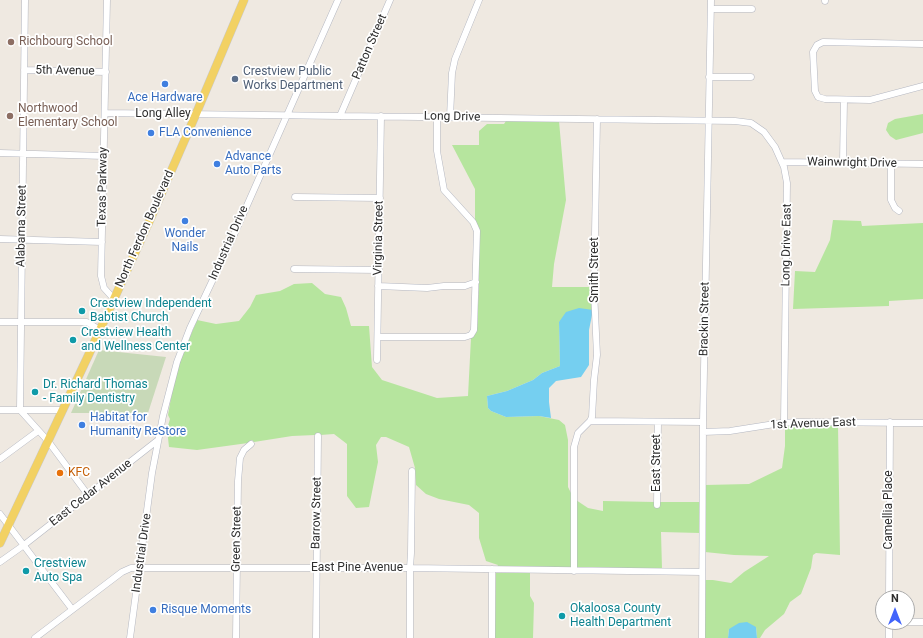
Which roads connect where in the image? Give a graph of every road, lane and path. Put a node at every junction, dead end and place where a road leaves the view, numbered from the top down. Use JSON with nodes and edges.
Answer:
{"nodes":[{"id":1,"x":25,"y":0,"type":"edge"},
{"id":2,"x":107,"y":0,"type":"edge"},
{"id":3,"x":244,"y":0,"type":"edge"},
{"id":4,"x":338,"y":0,"type":"edge"},
{"id":5,"x":390,"y":0,"type":"edge"},
{"id":6,"x":479,"y":0,"type":"edge"},
{"id":7,"x":711,"y":0,"type":"edge"},
{"id":8,"x":711,"y":8,"type":"junction"},
{"id":9,"x":752,"y":9,"type":"dead end"},
{"id":10,"x":923,"y":44,"type":"edge"},
{"id":11,"x":24,"y":70,"type":"junction"},
{"id":12,"x":106,"y":72,"type":"junction"},
{"id":13,"x":709,"y":77,"type":"junction"},
{"id":14,"x":751,"y":77,"type":"dead end"},
{"id":15,"x":923,"y":86,"type":"edge"},
{"id":16,"x":844,"y":100,"type":"junction"},
{"id":17,"x":105,"y":113,"type":"junction"},
{"id":18,"x":196,"y":114,"type":"junction"},
{"id":19,"x":286,"y":115,"type":"junction"},
{"id":20,"x":340,"y":116,"type":"junction"},
{"id":21,"x":381,"y":116,"type":"junction"},
{"id":22,"x":437,"y":117,"type":"junction"},
{"id":23,"x":450,"y":117,"type":"junction"},
{"id":24,"x":597,"y":119,"type":"junction"},
{"id":25,"x":709,"y":120,"type":"junction"},
{"id":26,"x":0,"y":153,"type":"edge"},
{"id":27,"x":23,"y":153,"type":"junction"},
{"id":28,"x":104,"y":156,"type":"junction"},
{"id":29,"x":782,"y":162,"type":"junction"},
{"id":30,"x":843,"y":162,"type":"junction"},
{"id":31,"x":891,"y":163,"type":"junction"},
{"id":32,"x":923,"y":164,"type":"edge"},
{"id":33,"x":295,"y":197,"type":"dead end"},
{"id":34,"x":380,"y":198,"type":"junction"},
{"id":35,"x":899,"y":212,"type":"dead end"},
{"id":36,"x":0,"y":239,"type":"edge"},
{"id":37,"x":22,"y":239,"type":"junction"},
{"id":38,"x":102,"y":242,"type":"junction"},
{"id":39,"x":294,"y":269,"type":"dead end"},
{"id":40,"x":379,"y":270,"type":"junction"},
{"id":41,"x":476,"y":282,"type":"junction"},
{"id":42,"x":378,"y":286,"type":"junction"},
{"id":43,"x":114,"y":299,"type":"junction"},
{"id":44,"x":0,"y":322,"type":"edge"},
{"id":45,"x":21,"y":322,"type":"junction"},
{"id":46,"x":100,"y":330,"type":"junction"},
{"id":47,"x":378,"y":336,"type":"junction"},
{"id":48,"x":377,"y":360,"type":"dead end"},
{"id":49,"x":0,"y":410,"type":"edge"},
{"id":50,"x":20,"y":410,"type":"junction"},
{"id":51,"x":63,"y":410,"type":"junction"},
{"id":52,"x":590,"y":421,"type":"junction"},
{"id":53,"x":658,"y":422,"type":"junction"},
{"id":54,"x":703,"y":422,"type":"junction"},
{"id":55,"x":784,"y":422,"type":"junction"},
{"id":56,"x":890,"y":422,"type":"junction"},
{"id":57,"x":923,"y":423,"type":"edge"},
{"id":58,"x":38,"y":431,"type":"junction"},
{"id":59,"x":703,"y":432,"type":"junction"},
{"id":60,"x":318,"y":436,"type":"dead end"},
{"id":61,"x":158,"y":440,"type":"junction"},
{"id":62,"x":48,"y":441,"type":"junction"},
{"id":63,"x":252,"y":444,"type":"dead end"},
{"id":64,"x":0,"y":459,"type":"edge"},
{"id":65,"x":412,"y":471,"type":"dead end"},
{"id":66,"x":88,"y":495,"type":"junction"},
{"id":67,"x":657,"y":505,"type":"dead end"},
{"id":68,"x":0,"y":514,"type":"edge"},
{"id":69,"x":9,"y":525,"type":"junction"},
{"id":70,"x":0,"y":543,"type":"edge"},
{"id":71,"x":24,"y":545,"type":"junction"},
{"id":72,"x":0,"y":562,"type":"edge"},
{"id":73,"x":140,"y":567,"type":"junction"},
{"id":74,"x":236,"y":568,"type":"junction"},
{"id":75,"x":317,"y":568,"type":"junction"},
{"id":76,"x":410,"y":568,"type":"junction"},
{"id":77,"x":492,"y":570,"type":"junction"},
{"id":78,"x":574,"y":571,"type":"junction"},
{"id":79,"x":702,"y":572,"type":"junction"},
{"id":80,"x":889,"y":590,"type":"edge"},
{"id":81,"x":72,"y":609,"type":"junction"},
{"id":82,"x":35,"y":638,"type":"edge"},
{"id":83,"x":130,"y":638,"type":"edge"},
{"id":84,"x":236,"y":638,"type":"edge"},
{"id":85,"x":316,"y":638,"type":"edge"},
{"id":86,"x":410,"y":638,"type":"edge"},
{"id":87,"x":492,"y":638,"type":"edge"},
{"id":88,"x":702,"y":638,"type":"edge"}],
"edges":[{"from":1,"to":11,"type":"street","name":"Alabama Street"},
{"from":2,"to":12,"type":"street","name":"Texas Parkway"},
{"from":3,"to":18,"type":"main road","name":"North Ferdon Boulevard"},
{"from":4,"to":19,"type":"street","name":"Industrial Drive"},
{"from":5,"to":20,"type":"street","name":"Patton Street"},
{"from":6,"to":23,"type":"street"},
{"from":7,"to":8,"type":"street","name":"Brackin Street"},
{"from":8,"to":9,"type":"street"},
{"from":8,"to":13,"type":"street","name":"Brackin Street"},
{"from":10,"to":16,"type":"street"},
{"from":11,"to":12,"type":"street","name":"5th Avenue"},
{"from":11,"to":27,"type":"street","name":"Alabama Street"},
{"from":12,"to":17,"type":"street","name":"Texas Parkway"},
{"from":13,"to":14,"type":"street"},
{"from":13,"to":25,"type":"street","name":"Brackin Street"},
{"from":15,"to":16,"type":"street"},
{"from":16,"to":30,"type":"street"},
{"from":17,"to":18,"type":"street","name":"Long Alley"},
{"from":17,"to":28,"type":"street","name":"Texas Parkway"},
{"from":18,"to":19,"type":"street","name":"Long Drive"},
{"from":18,"to":43,"type":"main road","name":"North Ferdon Boulevard"},
{"from":19,"to":20,"type":"street","name":"Long Drive"},
{"from":19,"to":61,"type":"street","name":"Industrial Drive"},
{"from":20,"to":21,"type":"street","name":"Long Drive"},
{"from":21,"to":22,"type":"street","name":"Long Drive"},
{"from":21,"to":34,"type":"street","name":"Virginia Street"},
{"from":22,"to":23,"type":"street","name":"Long Drive"},
{"from":22,"to":41,"type":"street"},
{"from":23,"to":24,"type":"street","name":"Long Drive"},
{"from":24,"to":25,"type":"street","name":"Long Drive"},
{"from":24,"to":52,"type":"street","name":"Smith Street"},
{"from":25,"to":29,"type":"street","name":"Long Drive East"},
{"from":25,"to":54,"type":"street","name":"Brackin Street"},
{"from":26,"to":27,"type":"street"},
{"from":27,"to":28,"type":"street"},
{"from":27,"to":37,"type":"street","name":"Alabama Street"},
{"from":28,"to":38,"type":"street","name":"Texas Parkway"},
{"from":29,"to":30,"type":"street","name":"Wainwright Drive"},
{"from":29,"to":55,"type":"street","name":"Long Drive East"},
{"from":30,"to":31,"type":"street","name":"Wainwright Drive"},
{"from":31,"to":32,"type":"street","name":"Wainwright Drive"},
{"from":31,"to":35,"type":"street"},
{"from":33,"to":34,"type":"street"},
{"from":34,"to":40,"type":"street","name":"Virginia Street"},
{"from":36,"to":37,"type":"street"},
{"from":37,"to":38,"type":"street"},
{"from":37,"to":45,"type":"street","name":"Alabama Street"},
{"from":38,"to":43,"type":"street","name":"Texas Parkway"},
{"from":39,"to":40,"type":"street"},
{"from":40,"to":42,"type":"street","name":"Virginia Street"},
{"from":41,"to":42,"type":"street"},
{"from":41,"to":47,"type":"street"},
{"from":42,"to":47,"type":"street","name":"Virginia Street"},
{"from":43,"to":46,"type":"main road","name":"North Ferdon Boulevard"},
{"from":44,"to":45,"type":"street"},
{"from":45,"to":46,"type":"street"},
{"from":45,"to":50,"type":"street","name":"Alabama Street"},
{"from":46,"to":51,"type":"main road","name":"North Ferdon Boulevard"},
{"from":47,"to":48,"type":"street","name":"Virginia Street"},
{"from":49,"to":50,"type":"street"},
{"from":50,"to":51,"type":"street"},
{"from":50,"to":58,"type":"street"},
{"from":51,"to":62,"type":"main road","name":"North Ferdon Boulevard"},
{"from":52,"to":53,"type":"street"},
{"from":52,"to":78,"type":"street"},
{"from":53,"to":54,"type":"street"},
{"from":53,"to":67,"type":"street","name":"East Street"},
{"from":54,"to":59,"type":"street","name":"Brackin Street"},
{"from":55,"to":56,"type":"street","name":"1st Avenue East"},
{"from":55,"to":59,"type":"street","name":"1st Avenue East"},
{"from":56,"to":57,"type":"street","name":"1st Avenue East"},
{"from":56,"to":80,"type":"street","name":"Camellia Place"},
{"from":58,"to":62,"type":"street"},
{"from":58,"to":64,"type":"street"},
{"from":59,"to":79,"type":"street","name":"Brackin Street"},
{"from":60,"to":75,"type":"street","name":"Barrow Street"},
{"from":61,"to":66,"type":"street","name":"East Cedar Avenue"},
{"from":61,"to":73,"type":"street","name":"Industrial Drive"},
{"from":62,"to":66,"type":"street"},
{"from":62,"to":69,"type":"main road","name":"North Ferdon Boulevard"},
{"from":63,"to":74,"type":"street","name":"Green Street"},
{"from":65,"to":76,"type":"street"},
{"from":66,"to":71,"type":"street","name":"East Cedar Avenue"},
{"from":68,"to":69,"type":"street"},
{"from":69,"to":70,"type":"main road","name":"North Ferdon Boulevard"},
{"from":69,"to":71,"type":"street"},
{"from":71,"to":72,"type":"street","name":"East Cedar Avenue"},
{"from":71,"to":81,"type":"street"},
{"from":73,"to":74,"type":"street","name":"East Pine Avenue"},
{"from":73,"to":81,"type":"street","name":"East Pine Avenue"},
{"from":73,"to":83,"type":"street","name":"Industrial Drive"},
{"from":74,"to":75,"type":"street","name":"East Pine Avenue"},
{"from":74,"to":84,"type":"street","name":"Green Street"},
{"from":75,"to":76,"type":"street","name":"East Pine Avenue"},
{"from":75,"to":85,"type":"street","name":"Barrow Street"},
{"from":76,"to":77,"type":"street","name":"East Pine Avenue"},
{"from":76,"to":86,"type":"street"},
{"from":77,"to":78,"type":"street","name":"East Pine Avenue"},
{"from":77,"to":87,"type":"street"},
{"from":78,"to":79,"type":"street","name":"East Pine Avenue"},
{"from":79,"to":88,"type":"street","name":"Brackin Street"},
{"from":81,"to":82,"type":"street","name":"East Pine Avenue"}]}
